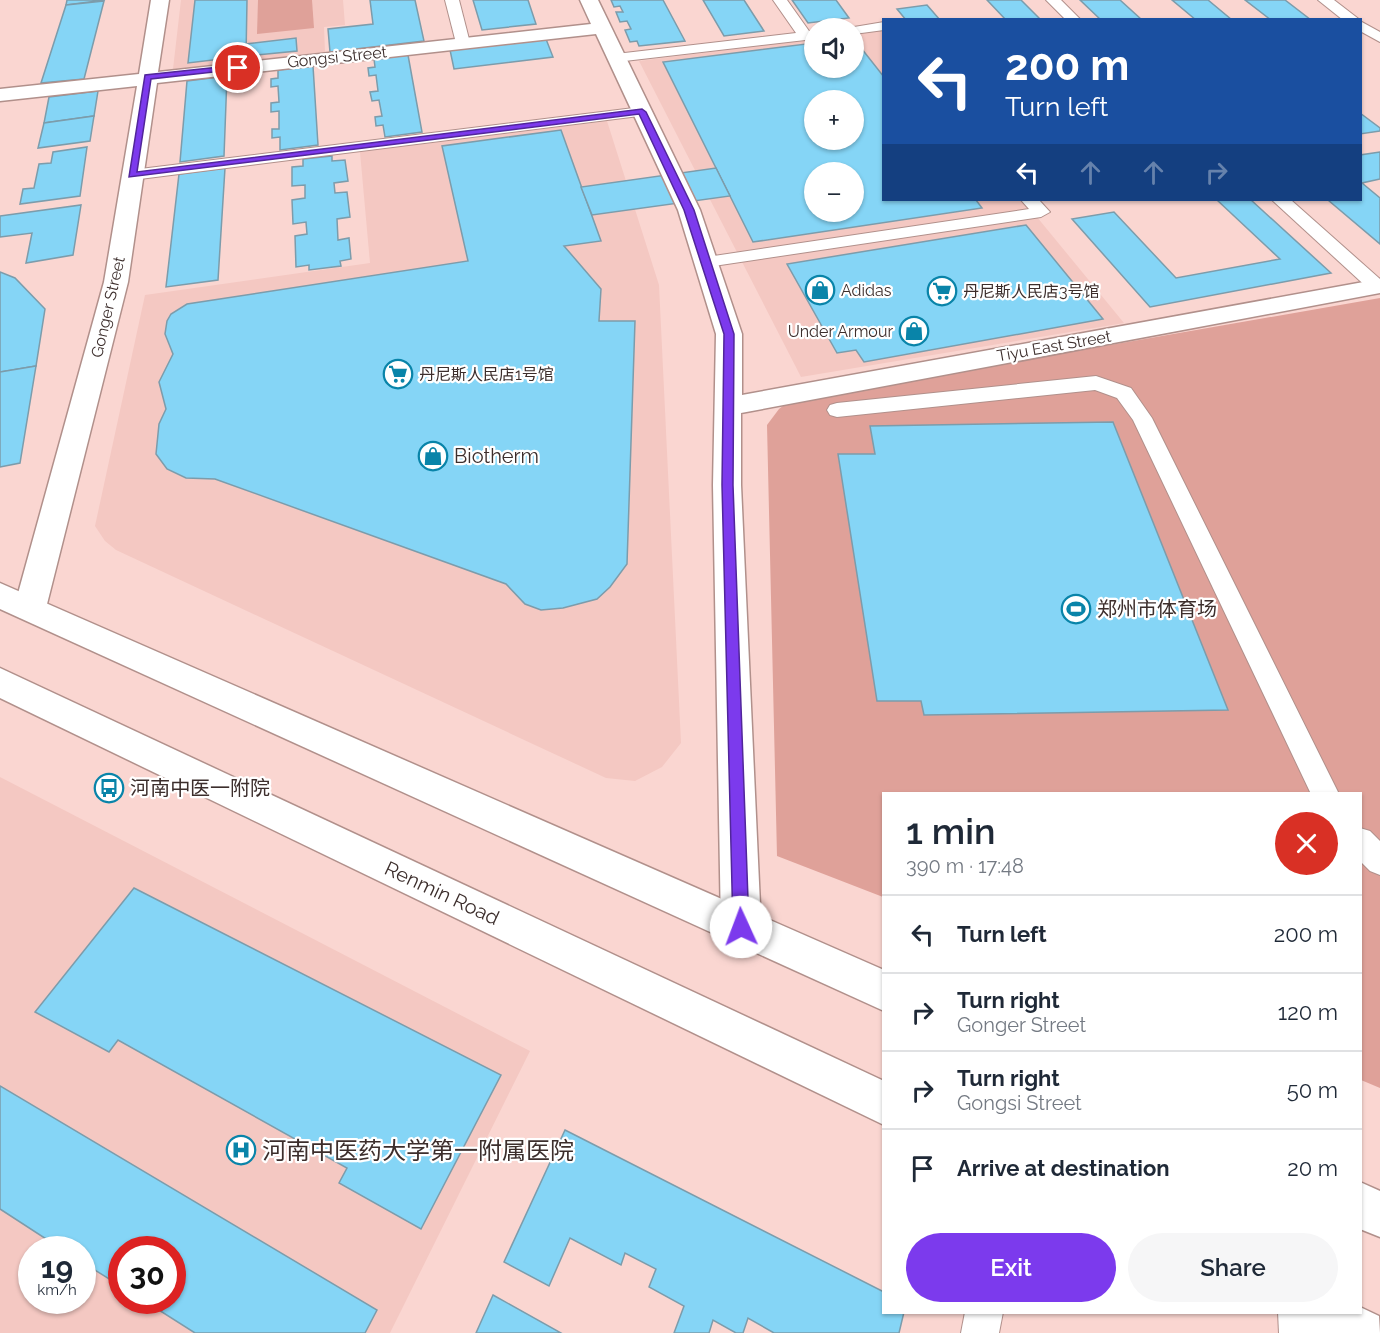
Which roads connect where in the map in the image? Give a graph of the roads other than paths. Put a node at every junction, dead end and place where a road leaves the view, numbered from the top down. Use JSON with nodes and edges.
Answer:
{"nodes":[{"id":1,"x":160,"y":0,"type":"edge"},
{"id":2,"x":452,"y":0,"type":"edge"},
{"id":3,"x":589,"y":0,"type":"edge"},
{"id":4,"x":780,"y":0,"type":"edge"},
{"id":5,"x":1053,"y":0,"type":"edge"},
{"id":6,"x":1326,"y":0,"type":"edge"},
{"id":7,"x":1072,"y":18,"type":"edge"},
{"id":8,"x":1350,"y":18,"type":"edge"},
{"id":9,"x":882,"y":26,"type":"edge"},
{"id":10,"x":1362,"y":26,"type":"edge"},
{"id":11,"x":602,"y":28,"type":"junction"},
{"id":12,"x":804,"y":28,"type":"edge"},
{"id":13,"x":864,"y":29,"type":"edge"},
{"id":14,"x":804,"y":36,"type":"edge"},
{"id":15,"x":1380,"y":38,"type":"edge"},
{"id":16,"x":463,"y":43,"type":"junction"},
{"id":17,"x":616,"y":58,"type":"junction"},
{"id":18,"x":148,"y":77,"type":"junction"},
{"id":19,"x":0,"y":95,"type":"edge"},
{"id":20,"x":642,"y":112,"type":"junction"},
{"id":21,"x":132,"y":175,"type":"junction"},
{"id":22,"x":1031,"y":201,"type":"edge"},
{"id":23,"x":1282,"y":201,"type":"edge"},
{"id":24,"x":707,"y":262,"type":"junction"},
{"id":25,"x":1379,"y":287,"type":"edge"},
{"id":26,"x":729,"y":406,"type":"junction"},
{"id":27,"x":837,"y":410,"type":"dead end"},
{"id":28,"x":15,"y":602,"type":"edge"},
{"id":29,"x":0,"y":682,"type":"edge"},
{"id":30,"x":1323,"y":792,"type":"edge"},
{"id":31,"x":1362,"y":843,"type":"edge"},
{"id":32,"x":1380,"y":861,"type":"edge"},
{"id":33,"x":741,"y":927,"type":"junction"},
{"id":34,"x":882,"y":990,"type":"edge"},
{"id":35,"x":882,"y":1103,"type":"edge"},
{"id":36,"x":1362,"y":1206,"type":"edge"},
{"id":37,"x":1380,"y":1214,"type":"edge"},
{"id":38,"x":984,"y":1314,"type":"edge"},
{"id":39,"x":1297,"y":1314,"type":"edge"},
{"id":40,"x":1323,"y":1314,"type":"edge"},
{"id":41,"x":980,"y":1333,"type":"edge"},
{"id":42,"x":1298,"y":1333,"type":"edge"},
{"id":43,"x":1362,"y":1333,"type":"edge"}],
"edges":[{"from":1,"to":18,"type":"street","name":"Gonger Street"},
{"from":2,"to":16,"type":"lane"},
{"from":3,"to":11,"type":"street"},
{"from":4,"to":12,"type":"lane"},
{"from":5,"to":7,"type":"lane"},
{"from":6,"to":8,"type":"lane"},
{"from":9,"to":13,"type":"lane"},
{"from":10,"to":15,"type":"lane"},
{"from":11,"to":16,"type":"street","name":"Gongsi Street"},
{"from":11,"to":17,"type":"street"},
{"from":14,"to":17,"type":"lane"},
{"from":16,"to":18,"type":"street","name":"Gongsi Street"},
{"from":17,"to":20,"type":"street"},
{"from":18,"to":19,"type":"street","name":"Gongsi Street"},
{"from":18,"to":21,"type":"street","name":"Gonger Street"},
{"from":20,"to":21,"type":"lane"},
{"from":20,"to":24,"type":"street"},
{"from":21,"to":28,"type":"street","name":"Gonger Street"},
{"from":22,"to":24,"type":"lane"},
{"from":23,"to":25,"type":"lane"},
{"from":24,"to":26,"type":"street"},
{"from":25,"to":26,"type":"street","name":"Tiyu East Street"},
{"from":26,"to":33,"type":"street"},
{"from":27,"to":30,"type":"lane"},
{"from":28,"to":33,"type":"street"},
{"from":29,"to":35,"type":"street","name":"Renmin Road"},
{"from":31,"to":32,"type":"lane"},
{"from":33,"to":34,"type":"street"},
{"from":36,"to":37,"type":"street"},
{"from":38,"to":41,"type":"lane"},
{"from":39,"to":42,"type":"lane"},
{"from":40,"to":43,"type":"street"}]}
